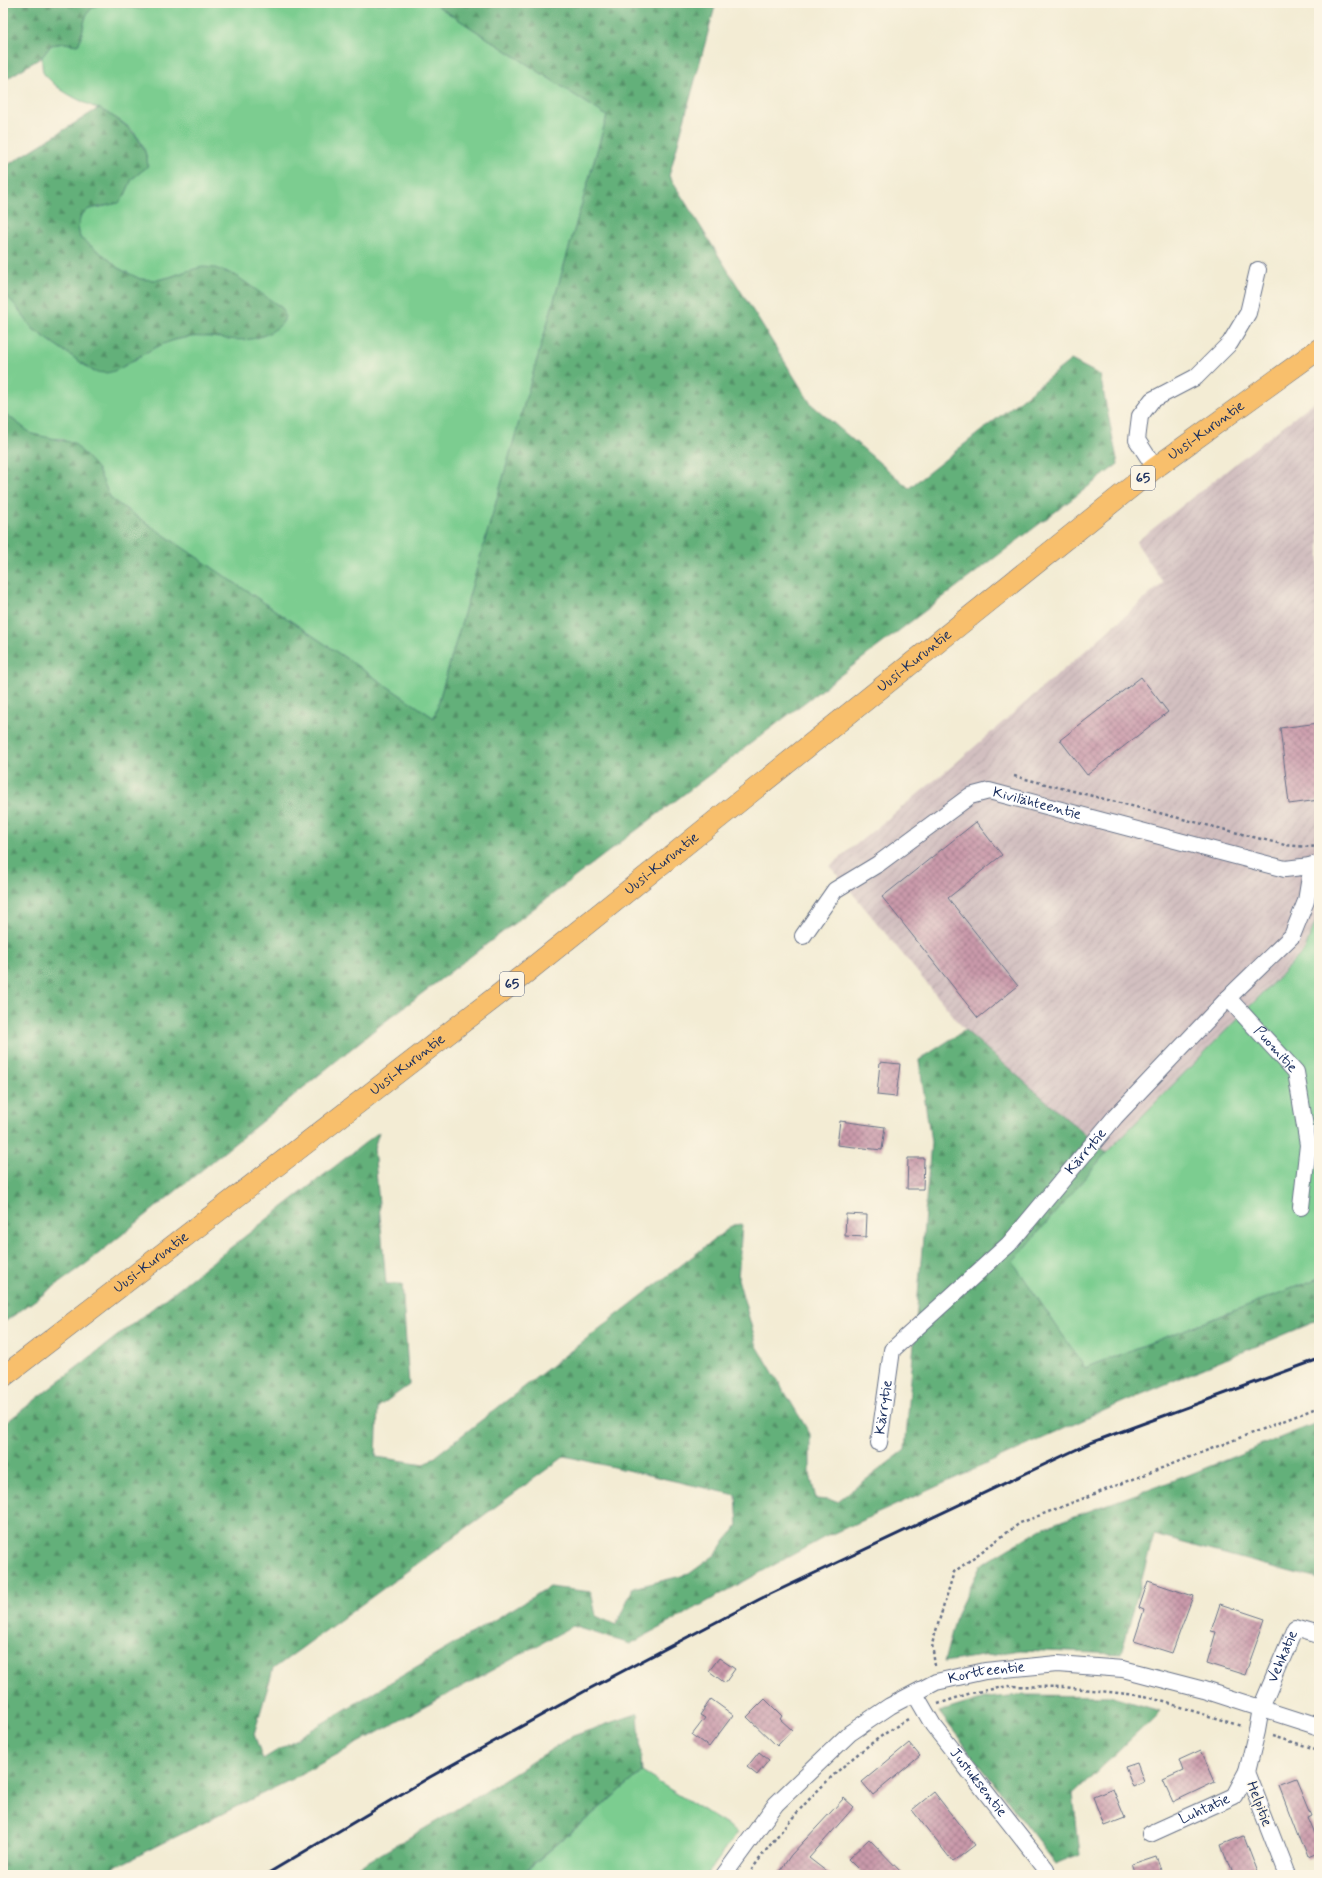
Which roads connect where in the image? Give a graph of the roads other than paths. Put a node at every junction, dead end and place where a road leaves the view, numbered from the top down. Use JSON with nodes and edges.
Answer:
{"nodes":[{"id":1,"x":1258,"y":270,"type":"dead end"},
{"id":2,"x":1319,"y":349,"type":"edge"},
{"id":3,"x":1156,"y":468,"type":"junction"},
{"id":4,"x":1315,"y":865,"type":"edge"},
{"id":5,"x":803,"y":936,"type":"dead end"},
{"id":6,"x":1228,"y":998,"type":"junction"},
{"id":7,"x":1301,"y":1207,"type":"dead end"},
{"id":8,"x":3,"y":1377,"type":"edge"},
{"id":9,"x":879,"y":1443,"type":"dead end"},
{"id":10,"x":1319,"y":1635,"type":"edge"},
{"id":11,"x":915,"y":1694,"type":"junction"},
{"id":12,"x":1261,"y":1708,"type":"junction"},
{"id":13,"x":1319,"y":1727,"type":"edge"},
{"id":14,"x":1246,"y":1772,"type":"junction"},
{"id":15,"x":1150,"y":1834,"type":"dead end"},
{"id":16,"x":1046,"y":1869,"type":"dead end"},
{"id":17,"x":724,"y":1875,"type":"edge"},
{"id":18,"x":1287,"y":1875,"type":"edge"}],
"edges":[{"from":1,"to":3,"type":"street"},
{"from":2,"to":3,"type":"main road","name":"Uusi-Kuruntie","number":"65"},
{"from":3,"to":8,"type":"main road","name":"Uusi-Kuruntie","number":"65"},
{"from":4,"to":5,"type":"street","name":"Kivilähteentie"},
{"from":4,"to":6,"type":"street","name":"Kärrytie"},
{"from":6,"to":7,"type":"street","name":"Puomitie"},
{"from":6,"to":9,"type":"street","name":"Kärrytie"},
{"from":10,"to":12,"type":"street","name":"Vehkatie"},
{"from":11,"to":12,"type":"street","name":"Kortteentie"},
{"from":11,"to":16,"type":"street","name":"Justuksentie"},
{"from":11,"to":17,"type":"street","name":"Kortteentie"},
{"from":12,"to":13,"type":"street","name":"Kortteentie"},
{"from":12,"to":14,"type":"street","name":"Helpitie"},
{"from":14,"to":15,"type":"street","name":"Luhtatie"},
{"from":14,"to":18,"type":"street","name":"Helpitie"}]}
